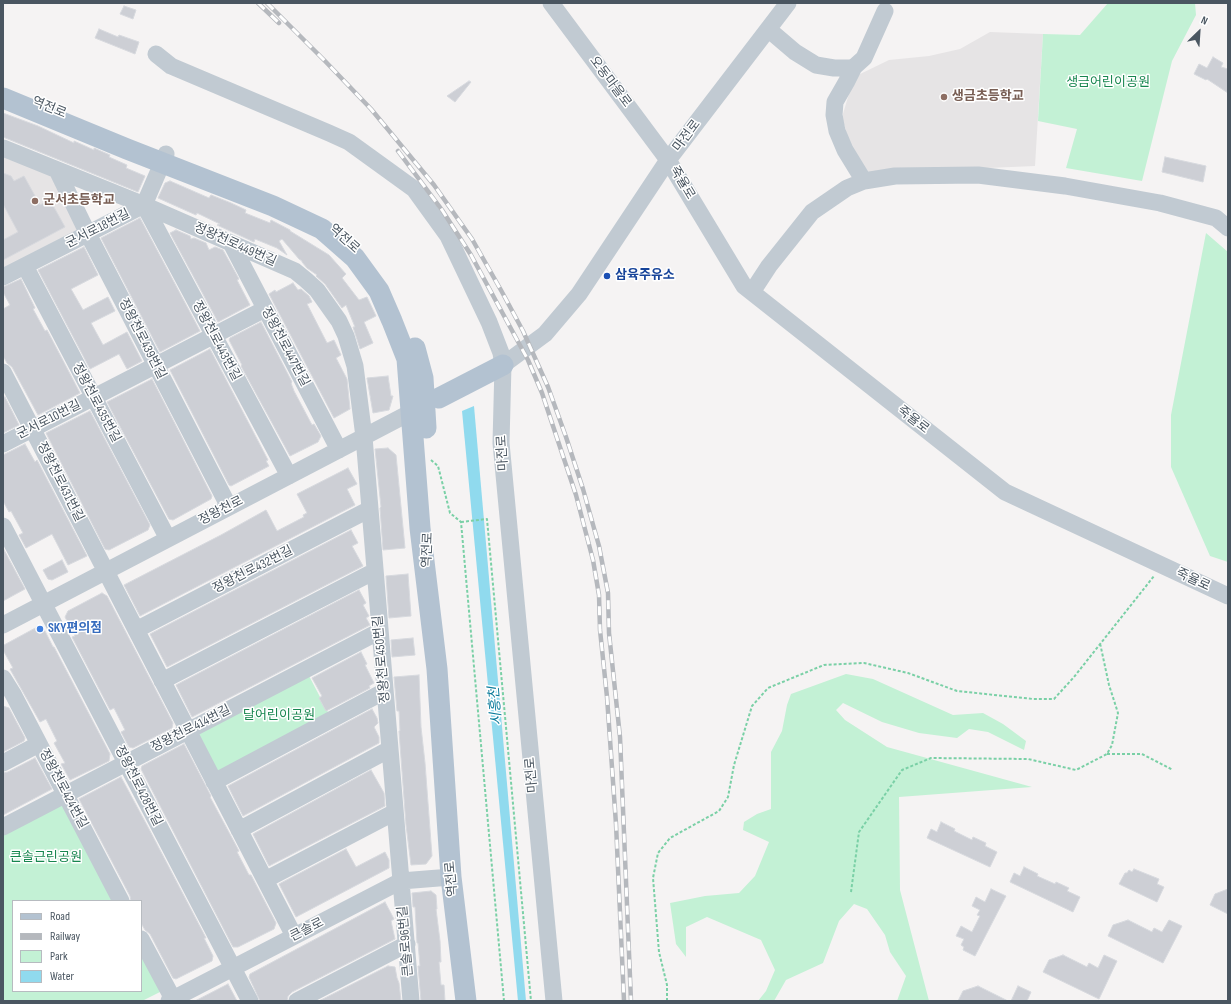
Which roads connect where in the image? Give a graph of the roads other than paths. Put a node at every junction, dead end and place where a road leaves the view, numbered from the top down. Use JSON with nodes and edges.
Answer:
{"nodes":[{"id":1,"x":551,"y":3,"type":"edge"},
{"id":2,"x":788,"y":3,"type":"edge"},
{"id":3,"x":885,"y":11,"type":"dead end"},
{"id":4,"x":768,"y":29,"type":"junction"},
{"id":5,"x":156,"y":54,"type":"dead end"},
{"id":6,"x":854,"y":67,"type":"junction"},
{"id":7,"x":3,"y":89,"type":"edge"},
{"id":8,"x":3,"y":98,"type":"edge"},
{"id":9,"x":3,"y":148,"type":"edge"},
{"id":10,"x":164,"y":158,"type":"junction"},
{"id":11,"x":668,"y":160,"type":"junction"},
{"id":12,"x":57,"y":170,"type":"junction"},
{"id":13,"x":864,"y":181,"type":"junction"},
{"id":14,"x":144,"y":205,"type":"junction"},
{"id":15,"x":1228,"y":228,"type":"edge"},
{"id":16,"x":88,"y":234,"type":"junction"},
{"id":17,"x":231,"y":243,"type":"junction"},
{"id":18,"x":25,"y":266,"type":"junction"},
{"id":19,"x":3,"y":277,"type":"edge"},
{"id":20,"x":752,"y":292,"type":"junction"},
{"id":21,"x":265,"y":309,"type":"junction"},
{"id":22,"x":214,"y":335,"type":"junction"},
{"id":23,"x":156,"y":365,"type":"junction"},
{"id":24,"x":504,"y":365,"type":"junction"},
{"id":25,"x":3,"y":372,"type":"edge"},
{"id":26,"x":94,"y":397,"type":"junction"},
{"id":27,"x":425,"y":405,"type":"junction"},
{"id":28,"x":32,"y":429,"type":"junction"},
{"id":29,"x":364,"y":437,"type":"junction"},
{"id":30,"x":3,"y":444,"type":"edge"},
{"id":31,"x":339,"y":450,"type":"junction"},
{"id":32,"x":289,"y":476,"type":"junction"},
{"id":33,"x":229,"y":507,"type":"junction"},
{"id":34,"x":370,"y":509,"type":"junction"},
{"id":35,"x":3,"y":526,"type":"edge"},
{"id":36,"x":168,"y":539,"type":"junction"},
{"id":37,"x":106,"y":571,"type":"junction"},
{"id":38,"x":375,"y":571,"type":"junction"},
{"id":39,"x":427,"y":589,"type":"junction"},
{"id":40,"x":1228,"y":596,"type":"edge"},
{"id":41,"x":43,"y":604,"type":"junction"},
{"id":42,"x":3,"y":625,"type":"edge"},
{"id":43,"x":136,"y":630,"type":"junction"},
{"id":44,"x":380,"y":630,"type":"junction"},
{"id":45,"x":3,"y":678,"type":"edge"},
{"id":46,"x":162,"y":681,"type":"junction"},
{"id":47,"x":385,"y":691,"type":"junction"},
{"id":48,"x":8,"y":696,"type":"edge"},
{"id":49,"x":188,"y":730,"type":"junction"},
{"id":50,"x":39,"y":744,"type":"junction"},
{"id":51,"x":390,"y":749,"type":"junction"},
{"id":52,"x":3,"y":763,"type":"edge"},
{"id":53,"x":126,"y":763,"type":"junction"},
{"id":54,"x":214,"y":782,"type":"junction"},
{"id":55,"x":65,"y":794,"type":"junction"},
{"id":56,"x":395,"y":812,"type":"junction"},
{"id":57,"x":3,"y":827,"type":"edge"},
{"id":58,"x":239,"y":830,"type":"junction"},
{"id":59,"x":451,"y":877,"type":"junction"},
{"id":60,"x":265,"y":880,"type":"junction"},
{"id":61,"x":401,"y":881,"type":"junction"},
{"id":62,"x":120,"y":900,"type":"edge"},
{"id":63,"x":294,"y":936,"type":"junction"},
{"id":64,"x":142,"y":941,"type":"edge"},
{"id":65,"x":407,"y":944,"type":"junction"},
{"id":66,"x":233,"y":968,"type":"junction"},
{"id":67,"x":171,"y":1000,"type":"edge"},
{"id":68,"x":250,"y":1001,"type":"edge"},
{"id":69,"x":297,"y":1001,"type":"edge"},
{"id":70,"x":411,"y":1001,"type":"edge"},
{"id":71,"x":466,"y":1001,"type":"edge"},
{"id":72,"x":554,"y":1001,"type":"edge"}],
"edges":[{"from":1,"to":11,"type":"street","name":"오동마을로"},
{"from":2,"to":4,"type":"street","name":"마전로"},
{"from":3,"to":6,"type":"street"},
{"from":4,"to":6,"type":"street"},
{"from":4,"to":11,"type":"street","name":"마전로"},
{"from":5,"to":24,"type":"street"},
{"from":6,"to":13,"type":"street"},
{"from":7,"to":10,"type":"main road","name":"역전로"},
{"from":8,"to":10,"type":"main road","name":"역전로"},
{"from":9,"to":12,"type":"street","name":"정왕천로449번길"},
{"from":10,"to":14,"type":"street","name":"군서로18번길"},
{"from":10,"to":27,"type":"main road","name":"역전로"},
{"from":11,"to":20,"type":"street","name":"죽율로"},
{"from":11,"to":24,"type":"street","name":"마전로"},
{"from":12,"to":14,"type":"street","name":"정왕천로449번길"},
{"from":12,"to":16,"type":"street","name":"정왕천로439번길"},
{"from":13,"to":15,"type":"street"},
{"from":13,"to":20,"type":"street"},
{"from":14,"to":16,"type":"street","name":"군서로18번길"},
{"from":14,"to":17,"type":"street","name":"정왕천로449번길"},
{"from":14,"to":22,"type":"street","name":"정왕천로443번길"},
{"from":16,"to":18,"type":"street","name":"군서로18번길"},
{"from":16,"to":23,"type":"street","name":"정왕천로439번길"},
{"from":17,"to":21,"type":"street","name":"정왕천로447번길"},
{"from":17,"to":29,"type":"street","name":"정왕천로449번길"},
{"from":18,"to":19,"type":"street","name":"군서로18번길"},
{"from":18,"to":26,"type":"street","name":"정왕천로435번길"},
{"from":20,"to":40,"type":"street","name":"죽율로"},
{"from":21,"to":22,"type":"street","name":"군서로10번길"},
{"from":21,"to":31,"type":"street","name":"정왕천로447번길"},
{"from":22,"to":23,"type":"street","name":"군서로10번길"},
{"from":22,"to":32,"type":"street","name":"정왕천로443번길"},
{"from":23,"to":26,"type":"street","name":"군서로10번길"},
{"from":23,"to":33,"type":"street","name":"정왕천로439번길"},
{"from":24,"to":27,"type":"main road"},
{"from":24,"to":72,"type":"street","name":"마전로"},
{"from":25,"to":28,"type":"street","name":"정왕천로431번길"},
{"from":26,"to":28,"type":"street","name":"군서로10번길"},
{"from":26,"to":36,"type":"street","name":"정왕천로435번길"},
{"from":27,"to":29,"type":"street","name":"정왕천로"},
{"from":27,"to":39,"type":"main road","name":"역전로"},
{"from":27,"to":39,"type":"main road","name":"역전로"},
{"from":28,"to":30,"type":"street","name":"군서로10번길"},
{"from":28,"to":37,"type":"street","name":"정왕천로431번길"},
{"from":29,"to":31,"type":"street","name":"정왕천로"},
{"from":29,"to":34,"type":"street","name":"정왕천로450번길"},
{"from":31,"to":32,"type":"street","name":"정왕천로"},
{"from":32,"to":33,"type":"street","name":"정왕천로"},
{"from":33,"to":36,"type":"street","name":"정왕천로"},
{"from":34,"to":38,"type":"street","name":"정왕천로450번길"},
{"from":34,"to":43,"type":"street","name":"정왕천로432번길"},
{"from":35,"to":41,"type":"street","name":"정왕천로428번길"},
{"from":36,"to":37,"type":"street","name":"정왕천로"},
{"from":37,"to":41,"type":"street","name":"정왕천로"},
{"from":37,"to":43,"type":"street"},
{"from":38,"to":44,"type":"street","name":"정왕천로450번길"},
{"from":38,"to":46,"type":"street"},
{"from":39,"to":59,"type":"main road","name":"역전로"},
{"from":41,"to":42,"type":"street","name":"정왕천로"},
{"from":41,"to":53,"type":"street","name":"정왕천로428번길"},
{"from":43,"to":46,"type":"street"},
{"from":44,"to":47,"type":"street","name":"정왕천로450번길"},
{"from":44,"to":49,"type":"street","name":"정왕천로414번길"},
{"from":45,"to":48,"type":"street","name":"정왕천로424번길"},
{"from":46,"to":49,"type":"street"},
{"from":47,"to":51,"type":"street","name":"정왕천로450번길"},
{"from":47,"to":54,"type":"street"},
{"from":48,"to":50,"type":"street","name":"정왕천로424번길"},
{"from":49,"to":53,"type":"street","name":"정왕천로414번길"},
{"from":49,"to":54,"type":"street"},
{"from":50,"to":52,"type":"street"},
{"from":50,"to":55,"type":"street","name":"정왕천로424번길"},
{"from":51,"to":56,"type":"street","name":"정왕천로450번길"},
{"from":51,"to":58,"type":"street"},
{"from":53,"to":55,"type":"street","name":"정왕천로414번길"},
{"from":53,"to":66,"type":"street","name":"정왕천로428번길"},
{"from":54,"to":58,"type":"street"},
{"from":55,"to":57,"type":"street","name":"정왕천로414번길"},
{"from":55,"to":62,"type":"street","name":"정왕천로424번길"},
{"from":56,"to":60,"type":"street"},
{"from":56,"to":61,"type":"street","name":"정왕천로450번길"},
{"from":58,"to":60,"type":"street"},
{"from":59,"to":61,"type":"street","name":"큰솔로"},
{"from":59,"to":71,"type":"main road","name":"역전로"},
{"from":60,"to":63,"type":"street"},
{"from":61,"to":63,"type":"street","name":"큰솔로"},
{"from":61,"to":65,"type":"street","name":"큰솔로96번길"},
{"from":63,"to":66,"type":"street","name":"큰솔로"},
{"from":64,"to":67,"type":"street"},
{"from":65,"to":69,"type":"street"},
{"from":65,"to":70,"type":"street","name":"큰솔로96번길"},
{"from":66,"to":67,"type":"street","name":"큰솔로"},
{"from":66,"to":68,"type":"street","name":"정왕천로428번길"}]}
